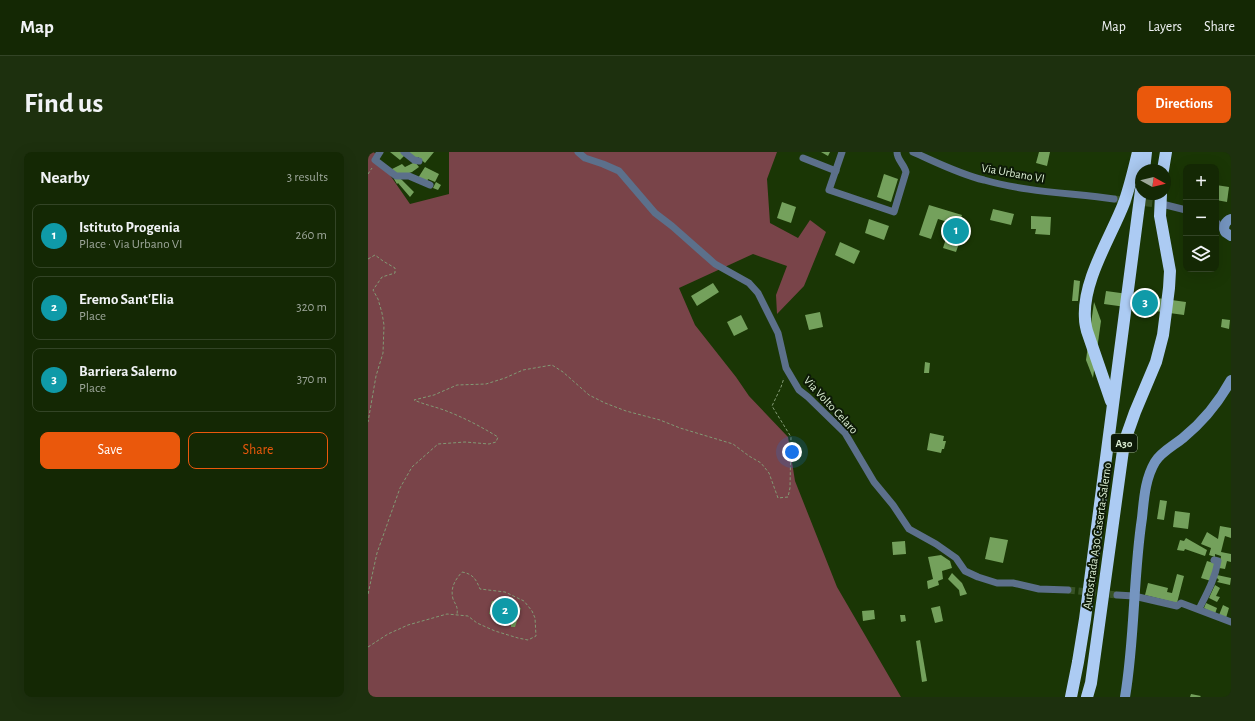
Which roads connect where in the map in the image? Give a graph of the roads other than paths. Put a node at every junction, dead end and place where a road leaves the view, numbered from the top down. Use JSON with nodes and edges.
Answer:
{"nodes":[{"id":1,"x":380,"y":152,"type":"edge"},
{"id":2,"x":404,"y":152,"type":"edge"},
{"id":3,"x":578,"y":152,"type":"edge"},
{"id":4,"x":842,"y":152,"type":"edge"},
{"id":5,"x":896,"y":152,"type":"edge"},
{"id":6,"x":913,"y":152,"type":"edge"},
{"id":7,"x":1138,"y":152,"type":"edge"},
{"id":8,"x":1146,"y":152,"type":"edge"},
{"id":9,"x":1166,"y":152,"type":"edge"},
{"id":10,"x":803,"y":158,"type":"dead end"},
{"id":11,"x":420,"y":161,"type":"dead end"},
{"id":12,"x":1145,"y":164,"type":"edge"},
{"id":13,"x":1165,"y":164,"type":"edge"},
{"id":14,"x":836,"y":171,"type":"junction"},
{"id":15,"x":430,"y":185,"type":"dead end"},
{"id":16,"x":1114,"y":199,"type":"tunnel mouth"},
{"id":17,"x":1140,"y":200,"type":"edge"},
{"id":18,"x":1161,"y":200,"type":"edge"},
{"id":19,"x":1166,"y":205,"type":"tunnel mouth"},
{"id":20,"x":1183,"y":209,"type":"edge"},
{"id":21,"x":1219,"y":221,"type":"edge"},
{"id":22,"x":1219,"y":223,"type":"edge"},
{"id":23,"x":1229,"y":227,"type":"edge"},
{"id":24,"x":1231,"y":380,"type":"edge"},
{"id":25,"x":1112,"y":405,"type":"junction"},
{"id":26,"x":1214,"y":560,"type":"dead end"},
{"id":27,"x":1068,"y":590,"type":"tunnel mouth"},
{"id":28,"x":1118,"y":595,"type":"tunnel mouth"},
{"id":29,"x":1134,"y":596,"type":"junction"},
{"id":30,"x":1199,"y":609,"type":"junction"},
{"id":31,"x":1231,"y":622,"type":"edge"},
{"id":32,"x":1071,"y":697,"type":"edge"},
{"id":33,"x":1087,"y":697,"type":"edge"},
{"id":34,"x":1125,"y":697,"type":"edge"}],
"edges":[{"from":1,"to":15,"type":"street"},
{"from":2,"to":11,"type":"street"},
{"from":3,"to":27,"type":"street","name":"Via Volto Celaro"},
{"from":4,"to":14,"type":"street"},
{"from":5,"to":14,"type":"street"},
{"from":6,"to":16,"type":"street","name":"Via Urbano VI"},
{"from":7,"to":25,"type":"highway"},
{"from":8,"to":12,"type":"highway"},
{"from":9,"to":13,"type":"highway"},
{"from":10,"to":14,"type":"street"},
{"from":17,"to":25,"type":"highway","name":"Autostrada A30 Caserta-Salerno","number":"A30"},
{"from":18,"to":33,"type":"highway","name":"Autostrada A30 Caserta-Salerno","number":"A30"},
{"from":19,"to":20,"type":"street"},
{"from":21,"to":23,"type":"street"},
{"from":22,"to":23,"type":"street"},
{"from":24,"to":29,"type":"main road"},
{"from":25,"to":32,"type":"highway","name":"Autostrada A30 Caserta-Salerno","number":"A30"},
{"from":26,"to":30,"type":"street"},
{"from":28,"to":29,"type":"street"},
{"from":29,"to":30,"type":"street"},
{"from":29,"to":34,"type":"main road"},
{"from":30,"to":31,"type":"street"}]}
